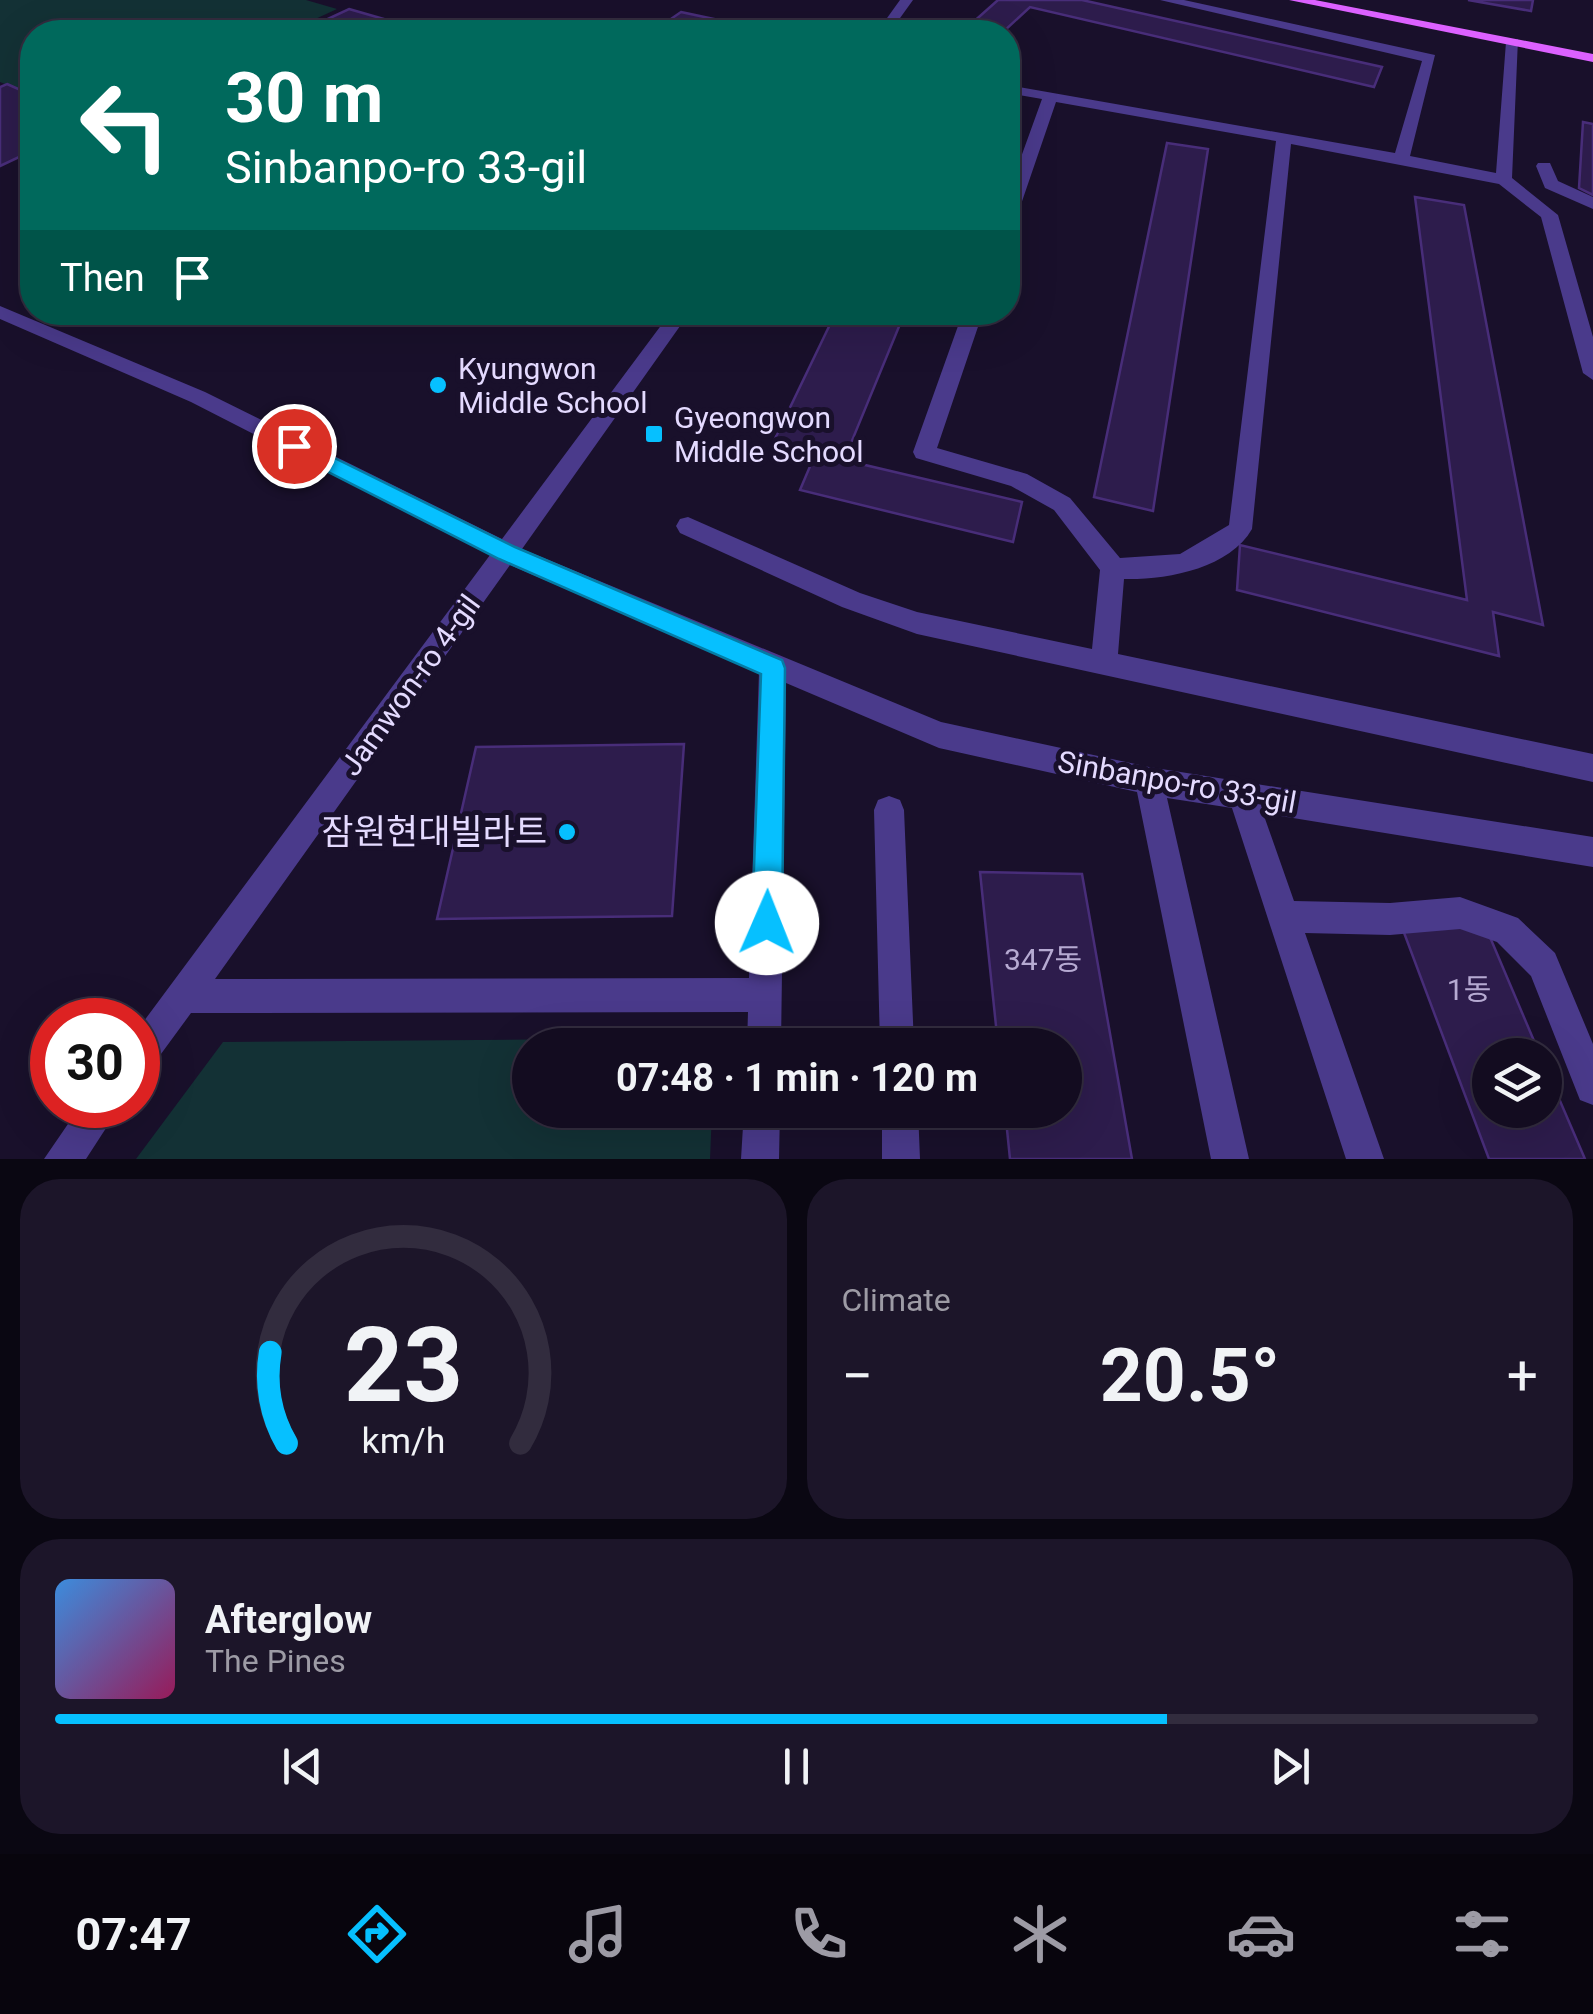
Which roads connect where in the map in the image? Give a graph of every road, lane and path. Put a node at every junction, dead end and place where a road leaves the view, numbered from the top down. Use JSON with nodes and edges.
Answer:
{"nodes":[{"id":1,"x":1166,"y":0,"type":"edge"},
{"id":2,"x":1295,"y":0,"type":"edge"},
{"id":3,"x":1512,"y":42,"type":"junction"},
{"id":4,"x":1593,"y":58,"type":"edge"},
{"id":5,"x":1020,"y":91,"type":"edge"},
{"id":6,"x":1050,"y":97,"type":"junction"},
{"id":7,"x":1284,"y":139,"type":"junction"},
{"id":8,"x":1401,"y":160,"type":"junction"},
{"id":9,"x":1544,"y":166,"type":"dead end"},
{"id":10,"x":1504,"y":180,"type":"junction"},
{"id":11,"x":1020,"y":182,"type":"edge"},
{"id":12,"x":1593,"y":204,"type":"edge"},
{"id":13,"x":30,"y":325,"type":"edge"},
{"id":14,"x":672,"y":325,"type":"edge"},
{"id":15,"x":968,"y":325,"type":"edge"},
{"id":16,"x":1593,"y":373,"type":"edge"},
{"id":17,"x":688,"y":526,"type":"dead end"},
{"id":18,"x":507,"y":553,"type":"junction"},
{"id":19,"x":1112,"y":568,"type":"junction"},
{"id":20,"x":1104,"y":663,"type":"junction"},
{"id":21,"x":773,"y":668,"type":"junction"},
{"id":22,"x":1593,"y":768,"type":"edge"},
{"id":23,"x":1149,"y":781,"type":"junction"},
{"id":24,"x":1242,"y":794,"type":"junction"},
{"id":25,"x":889,"y":810,"type":"dead end"},
{"id":26,"x":1593,"y":852,"type":"edge"},
{"id":27,"x":1283,"y":916,"type":"junction"},
{"id":28,"x":182,"y":996,"type":"junction"},
{"id":29,"x":765,"y":996,"type":"junction"},
{"id":30,"x":160,"y":1027,"type":"edge"},
{"id":31,"x":764,"y":1028,"type":"edge"},
{"id":32,"x":896,"y":1028,"type":"edge"},
{"id":33,"x":1593,"y":1087,"type":"edge"},
{"id":34,"x":86,"y":1128,"type":"edge"},
{"id":35,"x":761,"y":1128,"type":"edge"},
{"id":36,"x":901,"y":1128,"type":"edge"},
{"id":37,"x":63,"y":1159,"type":"edge"},
{"id":38,"x":760,"y":1159,"type":"edge"},
{"id":39,"x":902,"y":1159,"type":"edge"},
{"id":40,"x":1230,"y":1159,"type":"edge"},
{"id":41,"x":1365,"y":1159,"type":"edge"}],
"edges":[{"from":1,"to":8,"type":"street"},
{"from":2,"to":3,"type":"main road"},
{"from":3,"to":4,"type":"main road"},
{"from":3,"to":10,"type":"street"},
{"from":5,"to":6,"type":"street"},
{"from":6,"to":7,"type":"street"},
{"from":6,"to":11,"type":"street"},
{"from":7,"to":8,"type":"street"},
{"from":7,"to":19,"type":"street"},
{"from":8,"to":10,"type":"street"},
{"from":9,"to":12,"type":"street"},
{"from":10,"to":16,"type":"street"},
{"from":13,"to":18,"type":"street","name":"Sinbanpo-ro 33-gil"},
{"from":14,"to":18,"type":"street","name":"Jamwon-ro 4-gil"},
{"from":15,"to":19,"type":"street"},
{"from":17,"to":20,"type":"street"},
{"from":18,"to":21,"type":"street","name":"Sinbanpo-ro 33-gil"},
{"from":18,"to":28,"type":"street","name":"Jamwon-ro 4-gil"},
{"from":19,"to":20,"type":"street"},
{"from":20,"to":22,"type":"street"},
{"from":21,"to":23,"type":"street","name":"Sinbanpo-ro 33-gil"},
{"from":21,"to":29,"type":"street"},
{"from":23,"to":24,"type":"street","name":"Sinbanpo-ro 33-gil"},
{"from":23,"to":40,"type":"street"},
{"from":24,"to":26,"type":"street","name":"Sinbanpo-ro 33-gil"},
{"from":24,"to":27,"type":"street"},
{"from":25,"to":32,"type":"street"},
{"from":27,"to":33,"type":"street"},
{"from":27,"to":41,"type":"street"},
{"from":28,"to":29,"type":"street"},
{"from":28,"to":30,"type":"street","name":"Jamwon-ro 4-gil"},
{"from":29,"to":31,"type":"street"},
{"from":34,"to":37,"type":"street"},
{"from":35,"to":38,"type":"street"},
{"from":36,"to":39,"type":"street"}]}
